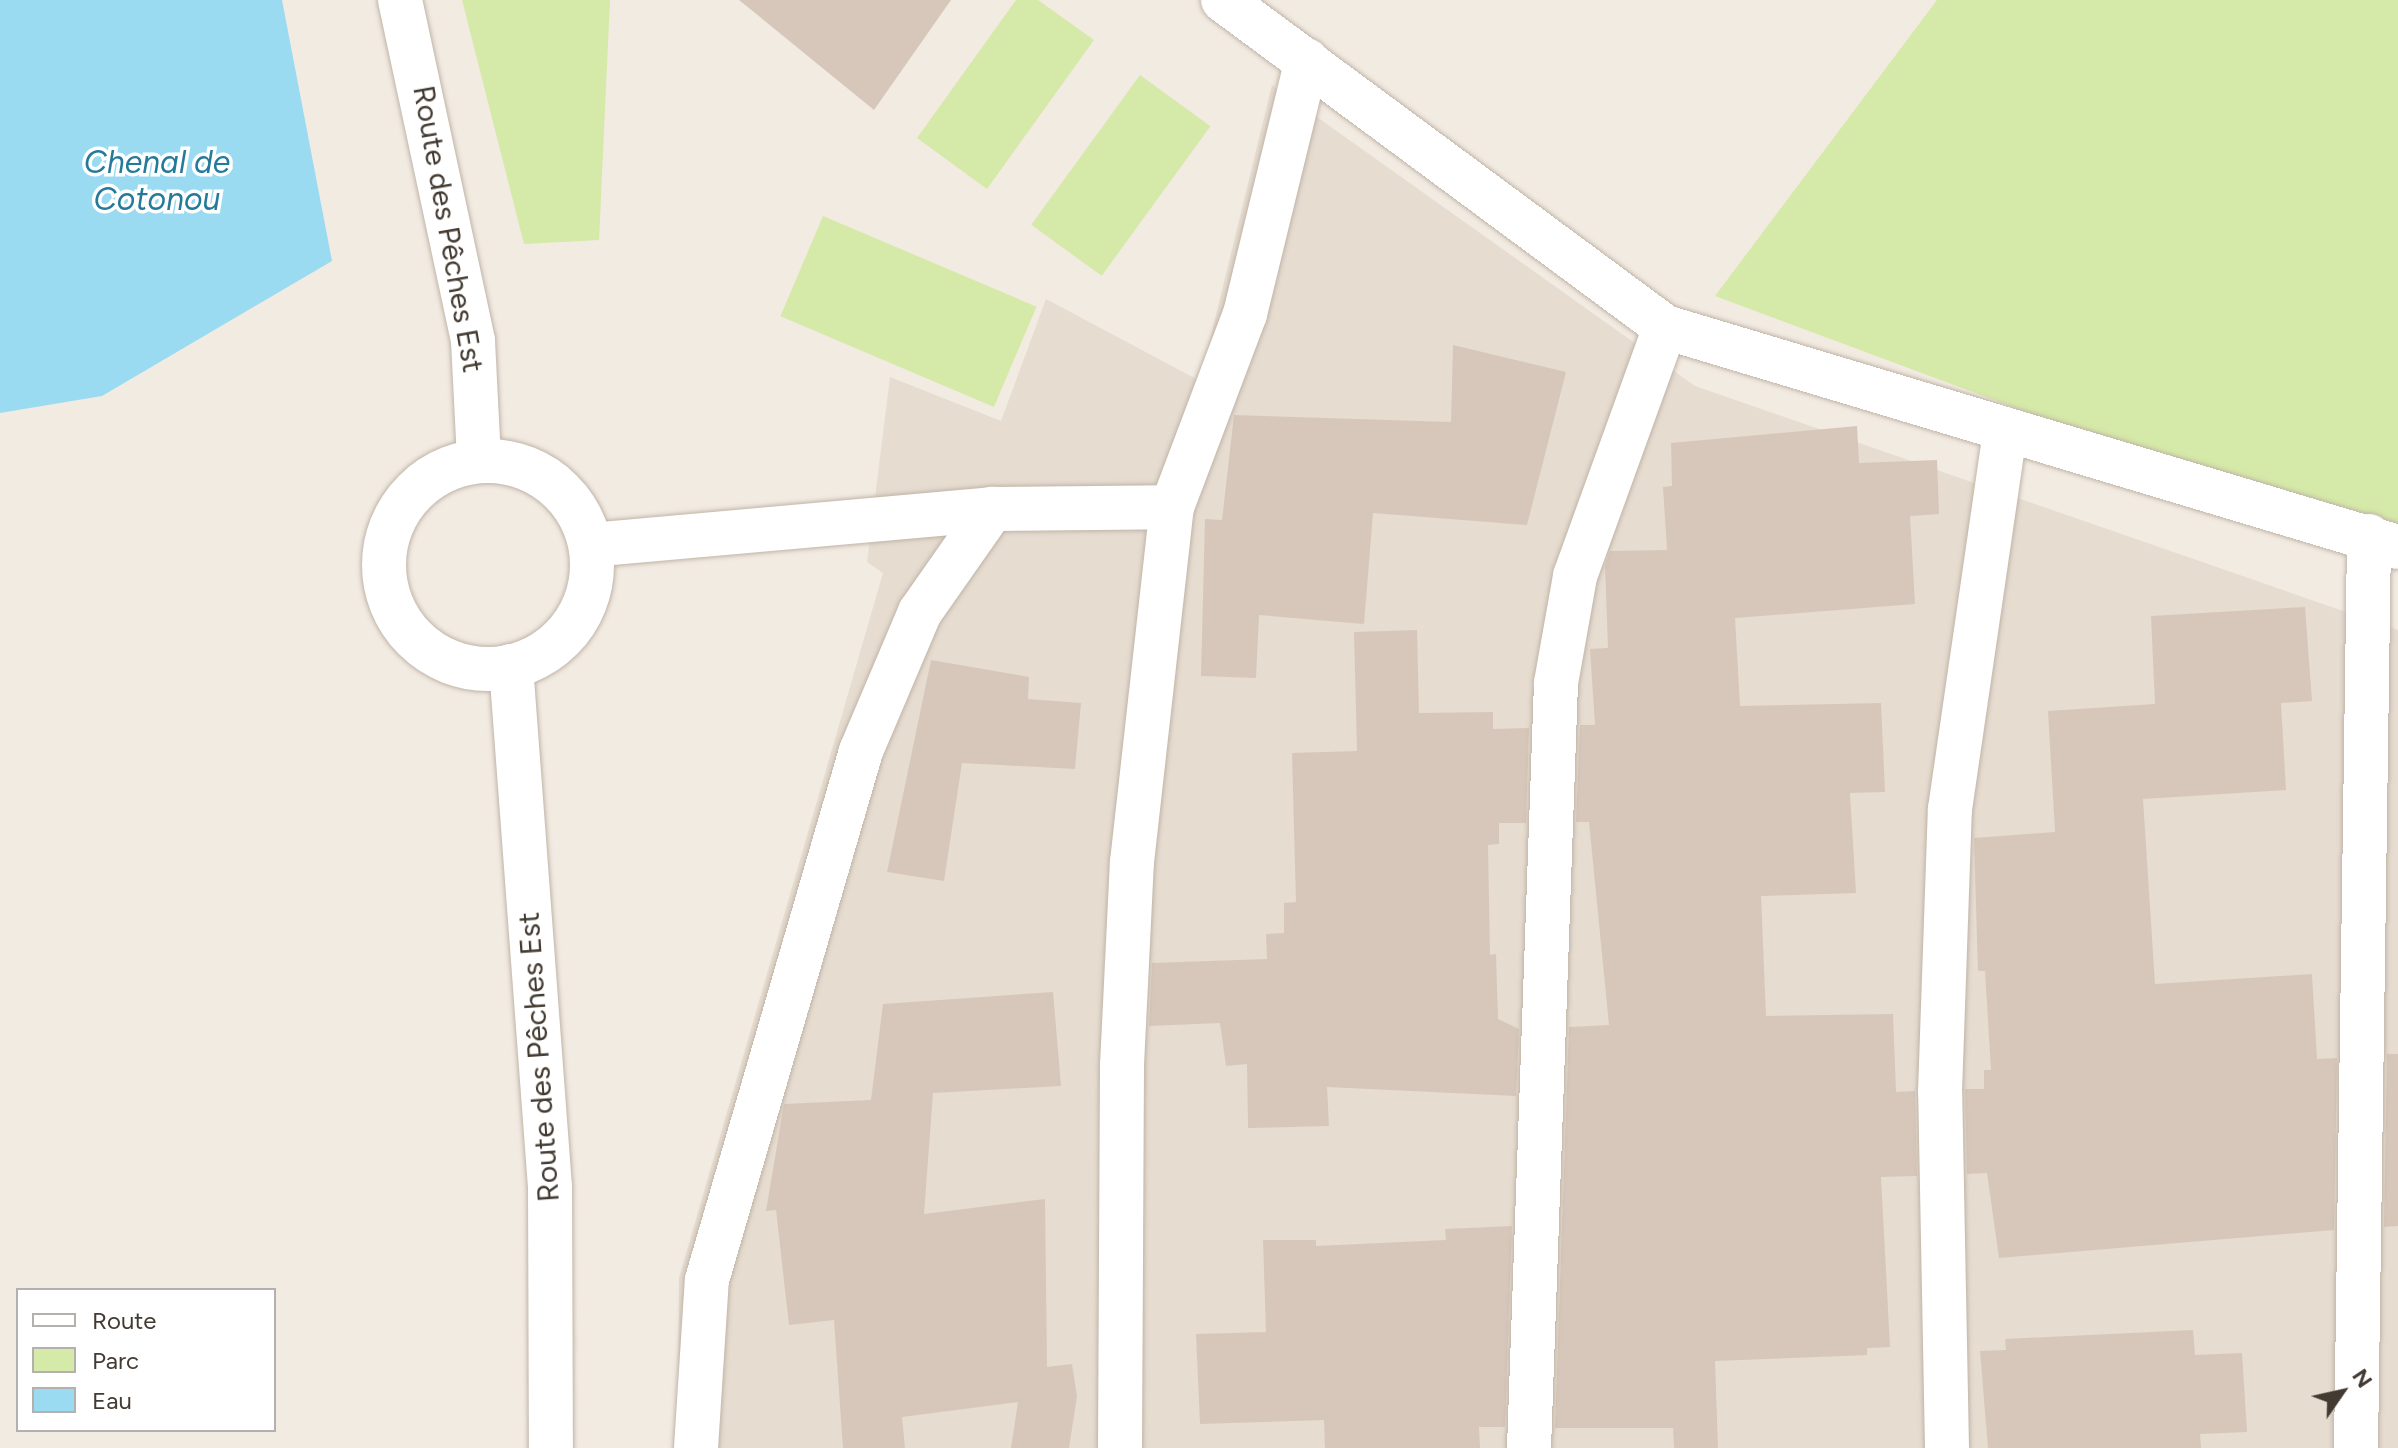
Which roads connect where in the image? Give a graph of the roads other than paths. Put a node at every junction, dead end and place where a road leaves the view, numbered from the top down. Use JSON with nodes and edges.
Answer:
{"nodes":[{"id":1,"x":400,"y":0,"type":"edge"},
{"id":2,"x":1223,"y":0,"type":"edge"},
{"id":3,"x":1307,"y":60,"type":"junction"},
{"id":4,"x":1665,"y":327,"type":"junction"},
{"id":5,"x":2005,"y":430,"type":"junction"},
{"id":6,"x":479,"y":461,"type":"junction"},
{"id":7,"x":1172,"y":507,"type":"junction"},
{"id":8,"x":992,"y":509,"type":"junction"},
{"id":9,"x":2384,"y":542,"type":"edge"},
{"id":10,"x":591,"y":545,"type":"junction"},
{"id":11,"x":511,"y":666,"type":"junction"},
{"id":12,"x":551,"y":1448,"type":"edge"},
{"id":13,"x":696,"y":1448,"type":"edge"},
{"id":14,"x":1120,"y":1448,"type":"edge"},
{"id":15,"x":1529,"y":1448,"type":"edge"},
{"id":16,"x":1947,"y":1448,"type":"edge"},
{"id":17,"x":2356,"y":1448,"type":"edge"}],
"edges":[{"from":1,"to":6,"type":"street","name":"Route des Pêches Est"},
{"from":2,"to":3,"type":"street"},
{"from":3,"to":4,"type":"street"},
{"from":3,"to":7,"type":"street"},
{"from":4,"to":5,"type":"street"},
{"from":4,"to":15,"type":"street"},
{"from":5,"to":9,"type":"street"},
{"from":5,"to":16,"type":"street"},
{"from":6,"to":10,"type":"street"},
{"from":6,"to":11,"type":"street"},
{"from":7,"to":8,"type":"street"},
{"from":7,"to":14,"type":"street"},
{"from":8,"to":10,"type":"street"},
{"from":8,"to":13,"type":"street"},
{"from":9,"to":17,"type":"street"},
{"from":10,"to":11,"type":"street"},
{"from":11,"to":12,"type":"street","name":"Route des Pêches Est"}]}
